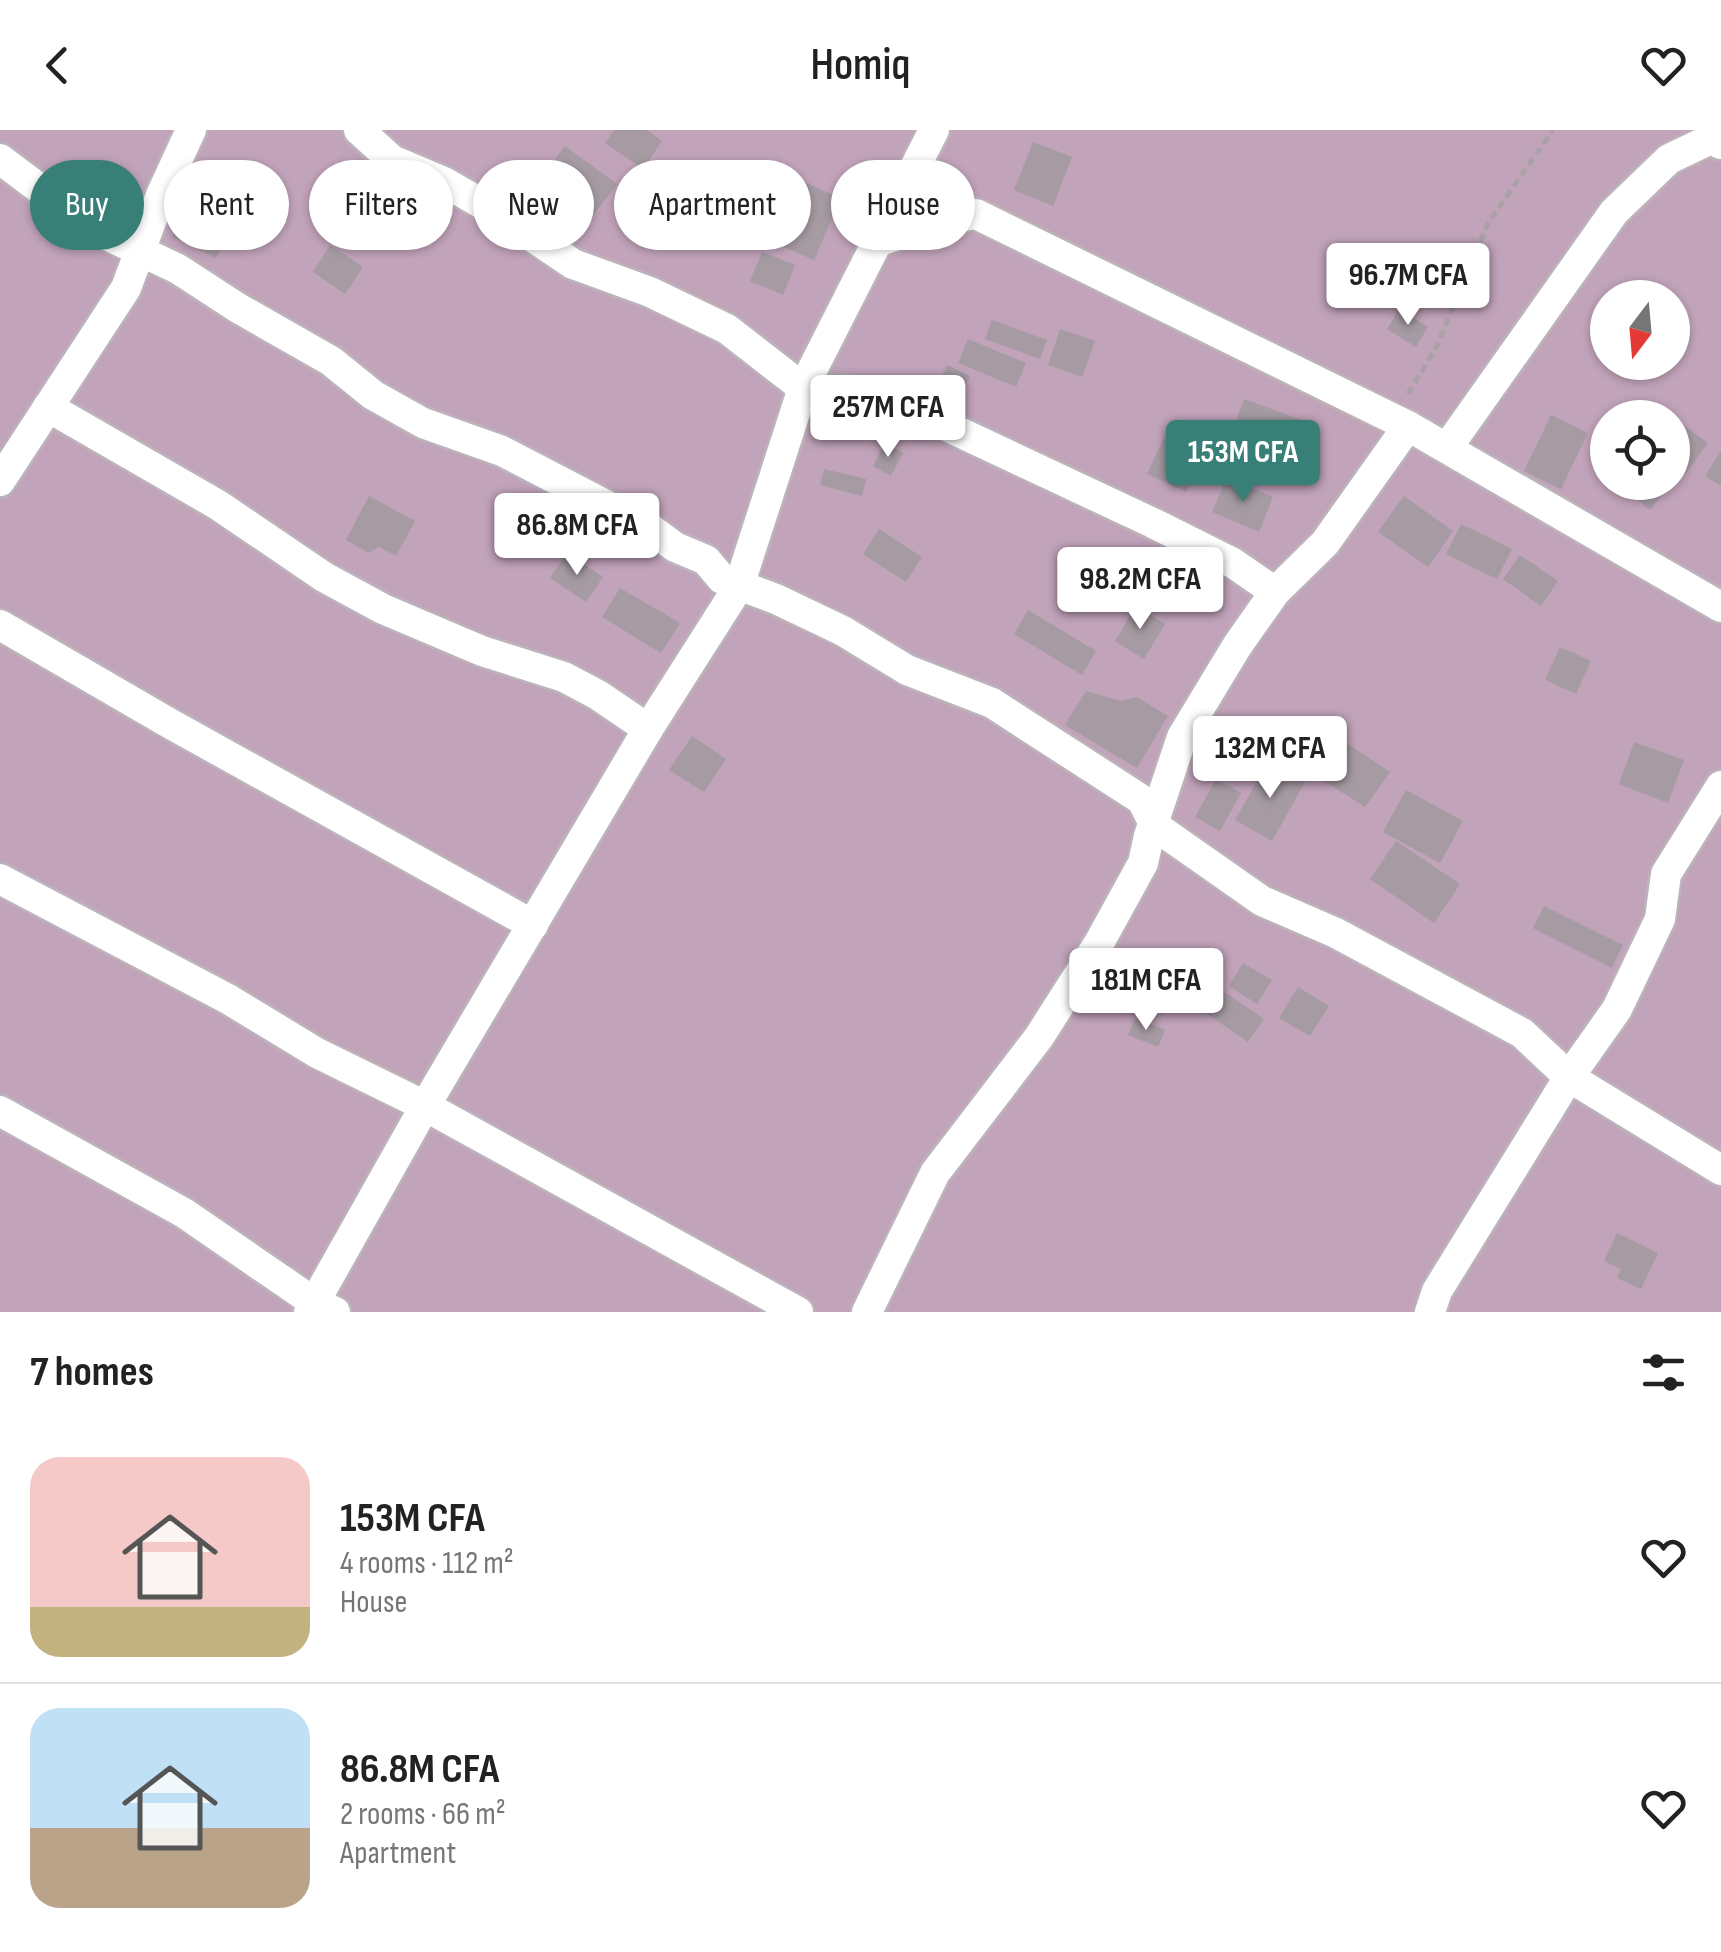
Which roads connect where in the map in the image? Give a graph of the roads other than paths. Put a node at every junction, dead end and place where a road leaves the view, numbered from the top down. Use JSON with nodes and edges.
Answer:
{"nodes":[{"id":1,"x":191,"y":130,"type":"edge"},
{"id":2,"x":359,"y":130,"type":"edge"},
{"id":3,"x":934,"y":130,"type":"edge"},
{"id":4,"x":1721,"y":144,"type":"edge"},
{"id":5,"x":0,"y":159,"type":"edge"},
{"id":6,"x":918,"y":160,"type":"edge"},
{"id":7,"x":30,"y":182,"type":"edge"},
{"id":8,"x":975,"y":214,"type":"edge"},
{"id":9,"x":144,"y":238,"type":"edge"},
{"id":10,"x":139,"y":250,"type":"edge"},
{"id":11,"x":141,"y":250,"type":"edge"},
{"id":12,"x":871,"y":250,"type":"edge"},
{"id":13,"x":803,"y":388,"type":"junction"},
{"id":14,"x":48,"y":407,"type":"junction"},
{"id":15,"x":1401,"y":422,"type":"junction"},
{"id":16,"x":1447,"y":448,"type":"junction"},
{"id":17,"x":0,"y":482,"type":"edge"},
{"id":18,"x":740,"y":586,"type":"junction"},
{"id":19,"x":1275,"y":592,"type":"junction"},
{"id":20,"x":1721,"y":607,"type":"edge"},
{"id":21,"x":0,"y":625,"type":"edge"},
{"id":22,"x":648,"y":729,"type":"junction"},
{"id":23,"x":1721,"y":786,"type":"edge"},
{"id":24,"x":1155,"y":826,"type":"junction"},
{"id":25,"x":0,"y":879,"type":"edge"},
{"id":26,"x":533,"y":925,"type":"junction"},
{"id":27,"x":1569,"y":1078,"type":"junction"},
{"id":28,"x":425,"y":1106,"type":"junction"},
{"id":29,"x":0,"y":1111,"type":"edge"},
{"id":30,"x":1721,"y":1170,"type":"edge"},
{"id":31,"x":320,"y":1309,"type":"edge"},
{"id":32,"x":798,"y":1312,"type":"edge"},
{"id":33,"x":867,"y":1312,"type":"edge"},
{"id":34,"x":1430,"y":1312,"type":"edge"}],
"edges":[{"from":1,"to":9,"type":"street"},
{"from":2,"to":13,"type":"street"},
{"from":3,"to":6,"type":"street"},
{"from":4,"to":16,"type":"street"},
{"from":5,"to":7,"type":"street"},
{"from":8,"to":15,"type":"street"},
{"from":10,"to":14,"type":"street"},
{"from":11,"to":18,"type":"street"},
{"from":12,"to":13,"type":"street"},
{"from":13,"to":18,"type":"street"},
{"from":13,"to":19,"type":"street"},
{"from":14,"to":17,"type":"street"},
{"from":14,"to":22,"type":"street"},
{"from":15,"to":16,"type":"street"},
{"from":15,"to":19,"type":"street"},
{"from":16,"to":20,"type":"street"},
{"from":18,"to":22,"type":"street"},
{"from":18,"to":24,"type":"street"},
{"from":19,"to":24,"type":"street"},
{"from":21,"to":26,"type":"street"},
{"from":22,"to":26,"type":"street"},
{"from":23,"to":27,"type":"street"},
{"from":24,"to":27,"type":"street"},
{"from":24,"to":33,"type":"street"},
{"from":25,"to":28,"type":"street"},
{"from":26,"to":28,"type":"street"},
{"from":27,"to":30,"type":"street"},
{"from":27,"to":34,"type":"street"},
{"from":28,"to":31,"type":"street"},
{"from":28,"to":32,"type":"street"},
{"from":29,"to":31,"type":"street"}]}
